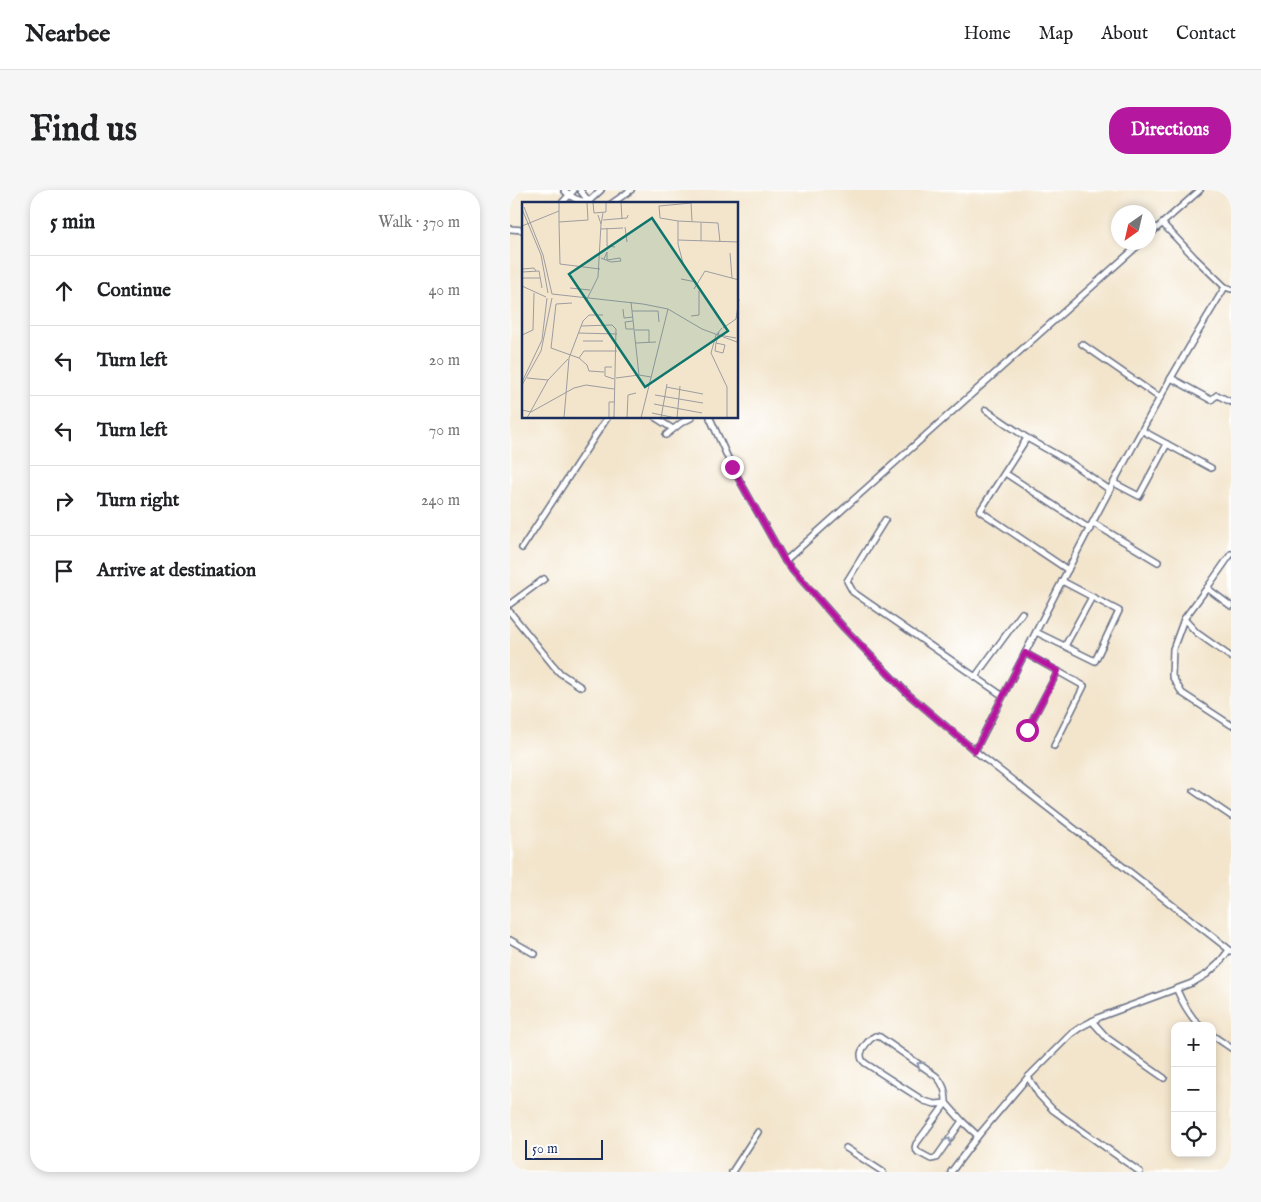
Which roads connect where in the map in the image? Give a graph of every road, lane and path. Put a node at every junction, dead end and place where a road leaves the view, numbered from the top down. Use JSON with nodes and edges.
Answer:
{"nodes":[{"id":1,"x":564,"y":190,"type":"edge"},
{"id":2,"x":574,"y":190,"type":"edge"},
{"id":3,"x":580,"y":190,"type":"edge"},
{"id":4,"x":601,"y":190,"type":"edge"},
{"id":5,"x":631,"y":190,"type":"edge"},
{"id":6,"x":1200,"y":190,"type":"edge"},
{"id":7,"x":569,"y":195,"type":"junction"},
{"id":8,"x":563,"y":202,"type":"edge"},
{"id":9,"x":581,"y":202,"type":"edge"},
{"id":10,"x":587,"y":202,"type":"edge"},
{"id":11,"x":589,"y":202,"type":"edge"},
{"id":12,"x":615,"y":202,"type":"edge"},
{"id":13,"x":1163,"y":224,"type":"junction"},
{"id":14,"x":1156,"y":230,"type":"edge"},
{"id":15,"x":1133,"y":250,"type":"edge"},
{"id":16,"x":1225,"y":287,"type":"junction"},
{"id":17,"x":1231,"y":289,"type":"edge"},
{"id":18,"x":1082,"y":344,"type":"dead end"},
{"id":19,"x":1171,"y":378,"type":"junction"},
{"id":20,"x":1160,"y":398,"type":"junction"},
{"id":21,"x":1231,"y":402,"type":"edge"},
{"id":22,"x":986,"y":410,"type":"dead end"},
{"id":23,"x":606,"y":419,"type":"edge"},
{"id":24,"x":658,"y":419,"type":"edge"},
{"id":25,"x":689,"y":419,"type":"edge"},
{"id":26,"x":710,"y":419,"type":"edge"},
{"id":27,"x":673,"y":429,"type":"junction"},
{"id":28,"x":1143,"y":431,"type":"junction"},
{"id":29,"x":666,"y":435,"type":"dead end"},
{"id":30,"x":1027,"y":438,"type":"junction"},
{"id":31,"x":1167,"y":444,"type":"junction"},
{"id":32,"x":1211,"y":468,"type":"dead end"},
{"id":33,"x":1005,"y":473,"type":"junction"},
{"id":34,"x":1114,"y":483,"type":"junction"},
{"id":35,"x":1110,"y":490,"type":"junction"},
{"id":36,"x":885,"y":520,"type":"dead end"},
{"id":37,"x":1093,"y":523,"type":"junction"},
{"id":38,"x":1090,"y":529,"type":"junction"},
{"id":39,"x":522,"y":548,"type":"dead end"},
{"id":40,"x":1231,"y":554,"type":"edge"},
{"id":41,"x":785,"y":561,"type":"junction"},
{"id":42,"x":1158,"y":562,"type":"dead end"},
{"id":43,"x":1068,"y":570,"type":"junction"},
{"id":44,"x":544,"y":579,"type":"dead end"},
{"id":45,"x":1062,"y":581,"type":"junction"},
{"id":46,"x":1207,"y":588,"type":"junction"},
{"id":47,"x":1092,"y":597,"type":"junction"},
{"id":48,"x":510,"y":604,"type":"edge"},
{"id":49,"x":1231,"y":606,"type":"edge"},
{"id":50,"x":510,"y":612,"type":"edge"},
{"id":51,"x":1022,"y":613,"type":"dead end"},
{"id":52,"x":1184,"y":619,"type":"junction"},
{"id":53,"x":1036,"y":632,"type":"junction"},
{"id":54,"x":1065,"y":646,"type":"junction"},
{"id":55,"x":1025,"y":653,"type":"junction"},
{"id":56,"x":1231,"y":657,"type":"edge"},
{"id":57,"x":1058,"y":671,"type":"junction"},
{"id":58,"x":976,"y":677,"type":"junction"},
{"id":59,"x":581,"y":687,"type":"dead end"},
{"id":60,"x":1003,"y":696,"type":"junction"},
{"id":61,"x":1231,"y":724,"type":"edge"},
{"id":62,"x":1027,"y":730,"type":"dead end"},
{"id":63,"x":1054,"y":746,"type":"dead end"},
{"id":64,"x":975,"y":751,"type":"junction"},
{"id":65,"x":1194,"y":791,"type":"dead end"},
{"id":66,"x":1231,"y":816,"type":"edge"},
{"id":67,"x":510,"y":940,"type":"edge"},
{"id":68,"x":1230,"y":951,"type":"edge"},
{"id":69,"x":535,"y":954,"type":"dead end"},
{"id":70,"x":1177,"y":990,"type":"junction"},
{"id":71,"x":1092,"y":1021,"type":"junction"},
{"id":72,"x":1196,"y":1022,"type":"edge"},
{"id":73,"x":1216,"y":1038,"type":"edge"},
{"id":74,"x":1231,"y":1048,"type":"edge"},
{"id":75,"x":1028,"y":1077,"type":"junction"},
{"id":76,"x":1164,"y":1078,"type":"dead end"},
{"id":77,"x":946,"y":1103,"type":"junction"},
{"id":78,"x":962,"y":1120,"type":"junction"},
{"id":79,"x":758,"y":1132,"type":"dead end"},
{"id":80,"x":978,"y":1136,"type":"junction"},
{"id":81,"x":846,"y":1148,"type":"dead end"},
{"id":82,"x":732,"y":1172,"type":"edge"},
{"id":83,"x":883,"y":1172,"type":"edge"},
{"id":84,"x":951,"y":1172,"type":"edge"},
{"id":85,"x":1140,"y":1172,"type":"edge"}],
"edges":[{"from":1,"to":7,"type":"lane"},
{"from":2,"to":7,"type":"lane"},
{"from":3,"to":10,"type":"lane"},
{"from":4,"to":11,"type":"lane"},
{"from":5,"to":12,"type":"lane"},
{"from":6,"to":13,"type":"lane"},
{"from":7,"to":8,"type":"lane"},
{"from":7,"to":9,"type":"lane"},
{"from":13,"to":14,"type":"lane"},
{"from":13,"to":16,"type":"lane"},
{"from":15,"to":41,"type":"lane"},
{"from":16,"to":17,"type":"lane"},
{"from":16,"to":19,"type":"lane"},
{"from":18,"to":20,"type":"lane"},
{"from":19,"to":20,"type":"lane"},
{"from":19,"to":21,"type":"lane"},
{"from":20,"to":28,"type":"lane"},
{"from":22,"to":30,"type":"lane"},
{"from":23,"to":39,"type":"lane"},
{"from":24,"to":27,"type":"lane"},
{"from":25,"to":27,"type":"lane"},
{"from":26,"to":41,"type":"lane"},
{"from":27,"to":29,"type":"lane"},
{"from":28,"to":31,"type":"lane"},
{"from":28,"to":34,"type":"lane"},
{"from":30,"to":33,"type":"lane"},
{"from":30,"to":35,"type":"lane"},
{"from":31,"to":32,"type":"lane"},
{"from":31,"to":34,"type":"lane"},
{"from":33,"to":38,"type":"lane"},
{"from":33,"to":43,"type":"lane"},
{"from":34,"to":35,"type":"lane"},
{"from":35,"to":37,"type":"lane"},
{"from":36,"to":58,"type":"lane"},
{"from":37,"to":38,"type":"lane"},
{"from":37,"to":42,"type":"lane"},
{"from":38,"to":43,"type":"lane"},
{"from":40,"to":46,"type":"lane"},
{"from":41,"to":64,"type":"lane"},
{"from":43,"to":45,"type":"lane"},
{"from":44,"to":48,"type":"lane"},
{"from":45,"to":47,"type":"lane"},
{"from":45,"to":53,"type":"lane"},
{"from":46,"to":49,"type":"lane"},
{"from":46,"to":52,"type":"lane"},
{"from":47,"to":54,"type":"lane"},
{"from":47,"to":54,"type":"lane"},
{"from":50,"to":59,"type":"lane"},
{"from":51,"to":58,"type":"lane"},
{"from":52,"to":56,"type":"lane"},
{"from":52,"to":61,"type":"lane"},
{"from":53,"to":54,"type":"lane"},
{"from":53,"to":55,"type":"lane"},
{"from":55,"to":57,"type":"lane"},
{"from":55,"to":60,"type":"lane"},
{"from":57,"to":62,"type":"lane"},
{"from":57,"to":63,"type":"lane"},
{"from":58,"to":60,"type":"lane"},
{"from":60,"to":64,"type":"lane"},
{"from":64,"to":68,"type":"lane"},
{"from":65,"to":66,"type":"lane"},
{"from":67,"to":69,"type":"lane"},
{"from":68,"to":70,"type":"lane"},
{"from":70,"to":71,"type":"lane"},
{"from":70,"to":72,"type":"lane"},
{"from":71,"to":75,"type":"lane"},
{"from":71,"to":76,"type":"lane"},
{"from":73,"to":74,"type":"lane"},
{"from":75,"to":80,"type":"lane"},
{"from":75,"to":85,"type":"lane"},
{"from":77,"to":77,"type":"lane","one_way":true},
{"from":77,"to":78,"type":"lane"},
{"from":77,"to":78,"type":"lane","one_way":true},
{"from":78,"to":80,"type":"lane"},
{"from":79,"to":82,"type":"lane"},
{"from":80,"to":84,"type":"lane"},
{"from":81,"to":83,"type":"lane"}]}
